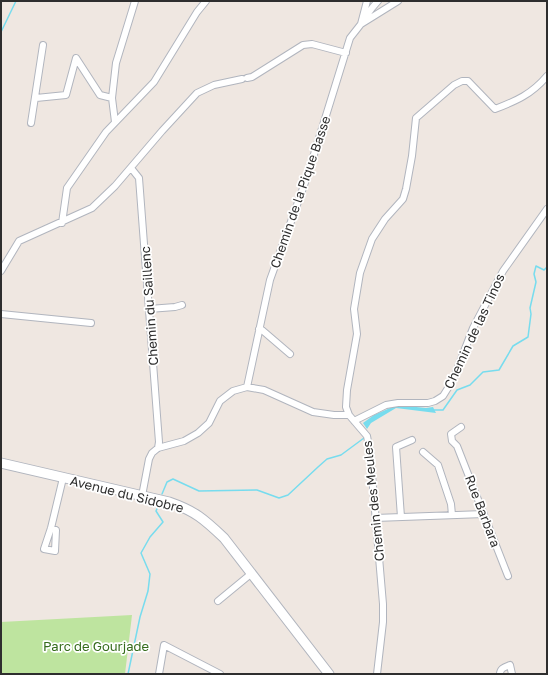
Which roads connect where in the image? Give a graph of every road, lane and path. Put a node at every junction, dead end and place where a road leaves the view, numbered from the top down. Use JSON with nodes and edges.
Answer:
{"nodes":[{"id":1,"x":135,"y":1,"type":"edge"},
{"id":2,"x":206,"y":1,"type":"edge"},
{"id":3,"x":367,"y":1,"type":"edge"},
{"id":4,"x":378,"y":1,"type":"edge"},
{"id":5,"x":398,"y":1,"type":"edge"},
{"id":6,"x":362,"y":24,"type":"junction"},
{"id":7,"x":43,"y":45,"type":"dead end"},
{"id":8,"x":346,"y":53,"type":"junction"},
{"id":9,"x":547,"y":76,"type":"edge"},
{"id":10,"x":36,"y":98,"type":"junction"},
{"id":11,"x":112,"y":98,"type":"junction"},
{"id":12,"x":115,"y":122,"type":"junction"},
{"id":13,"x":31,"y":123,"type":"dead end"},
{"id":14,"x":131,"y":168,"type":"junction"},
{"id":15,"x":547,"y":209,"type":"edge"},
{"id":16,"x":62,"y":222,"type":"junction"},
{"id":17,"x":1,"y":271,"type":"edge"},
{"id":18,"x":182,"y":305,"type":"dead end"},
{"id":19,"x":149,"y":309,"type":"junction"},
{"id":20,"x":1,"y":314,"type":"edge"},
{"id":21,"x":91,"y":322,"type":"dead end"},
{"id":22,"x":259,"y":329,"type":"junction"},
{"id":23,"x":290,"y":354,"type":"dead end"},
{"id":24,"x":247,"y":387,"type":"junction"},
{"id":25,"x":349,"y":414,"type":"junction"},
{"id":26,"x":354,"y":421,"type":"junction"},
{"id":27,"x":461,"y":427,"type":"dead end"},
{"id":28,"x":412,"y":440,"type":"dead end"},
{"id":29,"x":158,"y":448,"type":"junction"},
{"id":30,"x":423,"y":452,"type":"dead end"},
{"id":31,"x":1,"y":464,"type":"edge"},
{"id":32,"x":63,"y":478,"type":"junction"},
{"id":33,"x":142,"y":496,"type":"junction"},
{"id":34,"x":484,"y":514,"type":"junction"},
{"id":35,"x":452,"y":515,"type":"junction"},
{"id":36,"x":401,"y":517,"type":"junction"},
{"id":37,"x":375,"y":518,"type":"junction"},
{"id":38,"x":51,"y":528,"type":"dead end"},
{"id":39,"x":252,"y":573,"type":"junction"},
{"id":40,"x":508,"y":576,"type":"dead end"},
{"id":41,"x":218,"y":601,"type":"dead end"},
{"id":42,"x":159,"y":674,"type":"edge"},
{"id":43,"x":220,"y":674,"type":"edge"},
{"id":44,"x":329,"y":674,"type":"edge"},
{"id":45,"x":377,"y":674,"type":"edge"},
{"id":46,"x":500,"y":674,"type":"edge"},
{"id":47,"x":512,"y":674,"type":"edge"}],
"edges":[{"from":1,"to":11,"type":"street"},
{"from":2,"to":12,"type":"street"},
{"from":3,"to":6,"type":"street","name":"Chemin de la Pique Basse"},
{"from":4,"to":6,"type":"street"},
{"from":5,"to":6,"type":"street"},
{"from":6,"to":8,"type":"street","name":"Chemin de la Pique Basse"},
{"from":7,"to":10,"type":"street"},
{"from":8,"to":14,"type":"street"},
{"from":8,"to":22,"type":"street","name":"Chemin de la Pique Basse"},
{"from":9,"to":25,"type":"street"},
{"from":10,"to":11,"type":"street"},
{"from":10,"to":13,"type":"street"},
{"from":11,"to":12,"type":"street"},
{"from":12,"to":16,"type":"street"},
{"from":14,"to":16,"type":"street"},
{"from":14,"to":19,"type":"street","name":"Chemin du Saillenc"},
{"from":15,"to":26,"type":"street","name":"Chemin de las Tinos"},
{"from":16,"to":17,"type":"street"},
{"from":18,"to":19,"type":"street"},
{"from":19,"to":29,"type":"street","name":"Chemin du Saillenc"},
{"from":20,"to":21,"type":"street"},
{"from":22,"to":23,"type":"street"},
{"from":22,"to":24,"type":"street","name":"Chemin de la Pique Basse"},
{"from":24,"to":25,"type":"street"},
{"from":24,"to":29,"type":"street"},
{"from":25,"to":26,"type":"street","name":"Chemin des Meules"},
{"from":26,"to":37,"type":"street","name":"Chemin des Meules"},
{"from":27,"to":34,"type":"street","name":"Rue Barbara"},
{"from":28,"to":36,"type":"street"},
{"from":29,"to":33,"type":"street"},
{"from":30,"to":35,"type":"street"},
{"from":31,"to":32,"type":"main road","name":"Avenue du Sidobre"},
{"from":32,"to":33,"type":"main road","name":"Avenue du Sidobre"},
{"from":32,"to":38,"type":"street"},
{"from":33,"to":39,"type":"main road","name":"Avenue du Sidobre"},
{"from":34,"to":35,"type":"street"},
{"from":34,"to":40,"type":"street","name":"Rue Barbara"},
{"from":35,"to":36,"type":"street"},
{"from":36,"to":37,"type":"street"},
{"from":37,"to":45,"type":"street","name":"Chemin des Meules"},
{"from":39,"to":41,"type":"street"},
{"from":39,"to":44,"type":"main road","name":"Avenue du Sidobre"},
{"from":42,"to":43,"type":"street"},
{"from":46,"to":47,"type":"street"}]}
